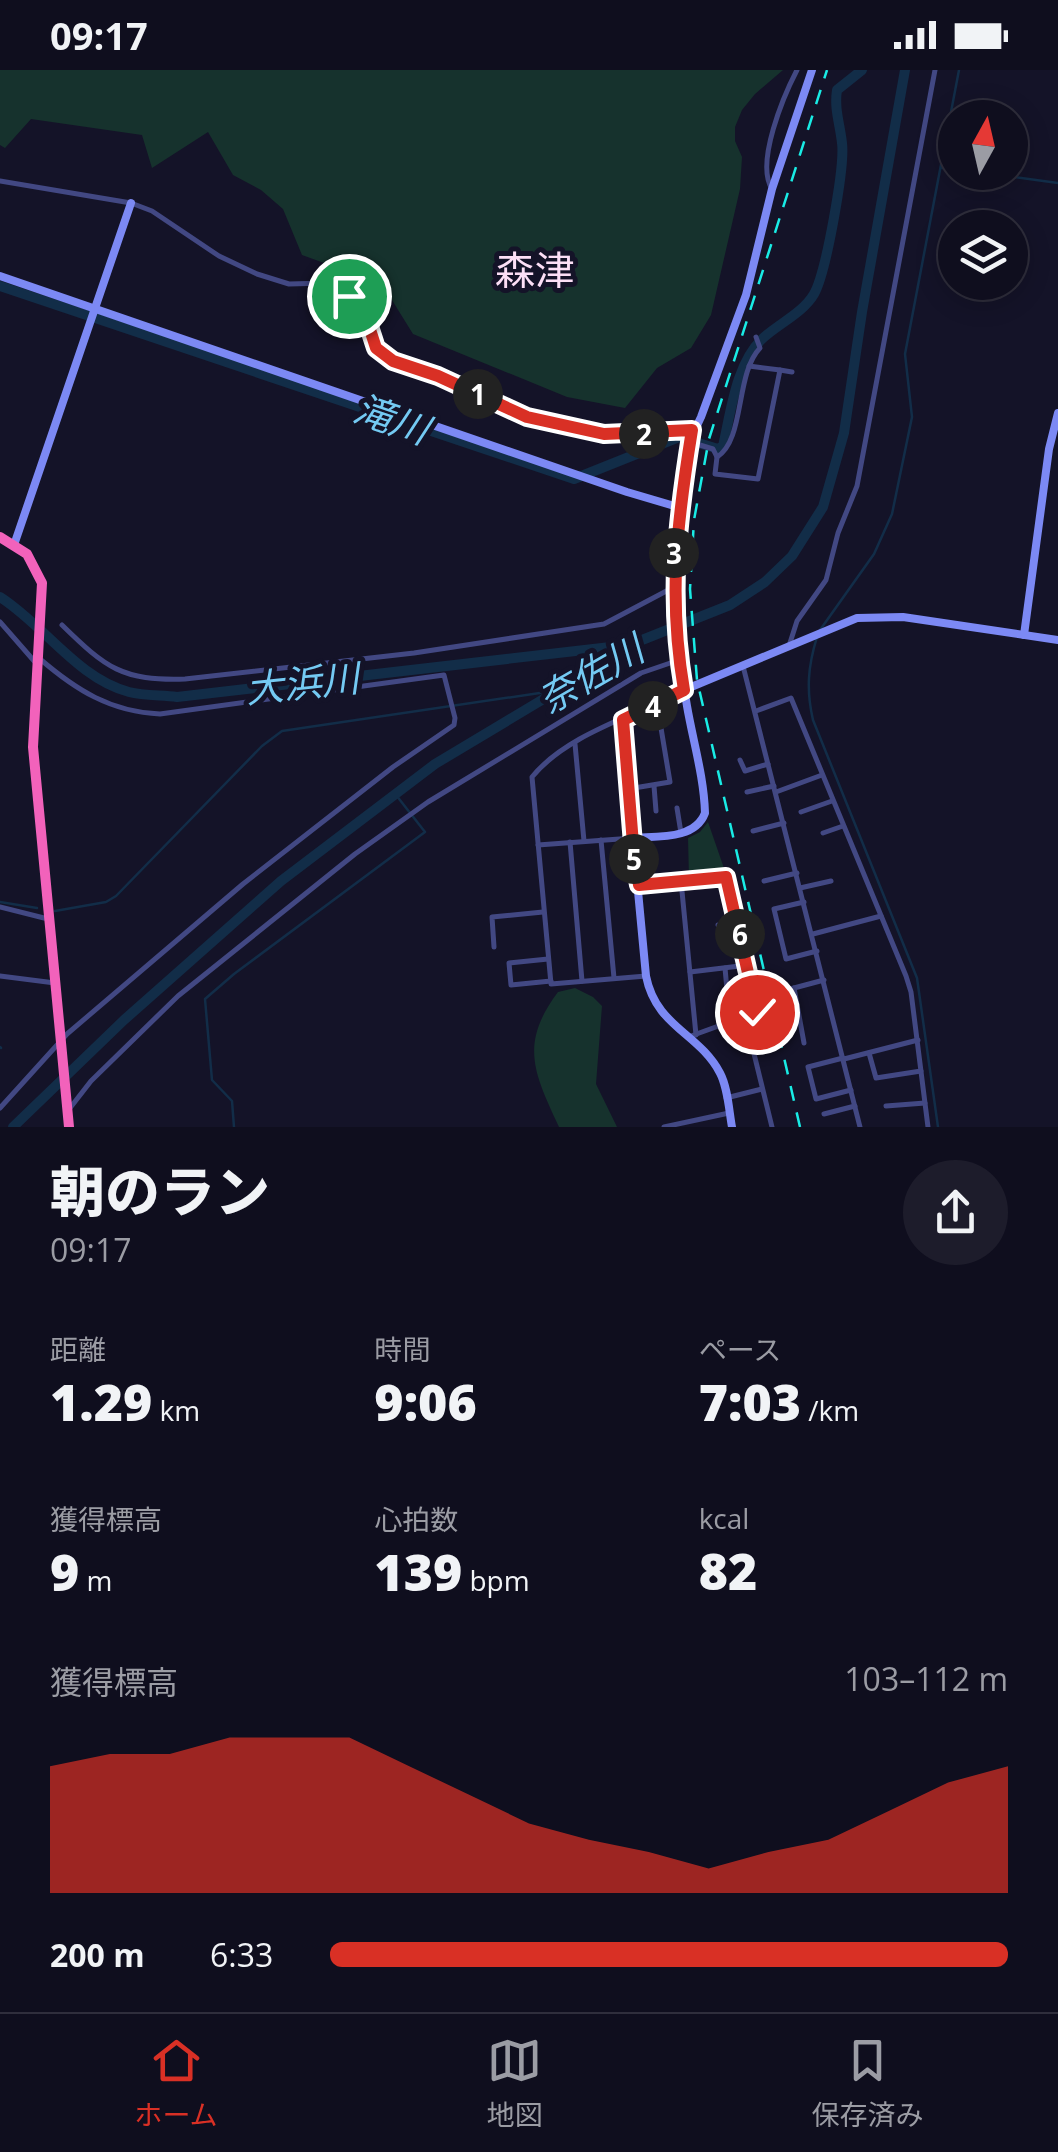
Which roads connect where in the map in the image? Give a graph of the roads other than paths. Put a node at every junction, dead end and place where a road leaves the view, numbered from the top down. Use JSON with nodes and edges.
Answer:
{"nodes":[{"id":1,"x":797,"y":70,"type":"edge"},
{"id":2,"x":812,"y":70,"type":"edge"},
{"id":3,"x":935,"y":70,"type":"edge"},
{"id":4,"x":771,"y":146,"type":"junction"},
{"id":5,"x":785,"y":151,"type":"junction"},
{"id":6,"x":0,"y":181,"type":"edge"},
{"id":7,"x":772,"y":189,"type":"junction"},
{"id":8,"x":131,"y":204,"type":"junction"},
{"id":9,"x":0,"y":276,"type":"edge"},
{"id":10,"x":94,"y":310,"type":"junction"},
{"id":11,"x":756,"y":338,"type":"dead end"},
{"id":12,"x":749,"y":366,"type":"junction"},
{"id":13,"x":780,"y":370,"type":"junction"},
{"id":14,"x":792,"y":372,"type":"dead end"},
{"id":15,"x":1058,"y":413,"type":"edge"},
{"id":16,"x":692,"y":430,"type":"junction"},
{"id":17,"x":690,"y":442,"type":"junction"},
{"id":18,"x":717,"y":457,"type":"junction"},
{"id":19,"x":678,"y":507,"type":"junction"},
{"id":20,"x":0,"y":538,"type":"edge"},
{"id":21,"x":14,"y":545,"type":"junction"},
{"id":22,"x":674,"y":587,"type":"junction"},
{"id":23,"x":0,"y":622,"type":"edge"},
{"id":24,"x":62,"y":625,"type":"dead end"},
{"id":25,"x":1024,"y":635,"type":"junction"},
{"id":26,"x":1058,"y":640,"type":"edge"},
{"id":27,"x":792,"y":644,"type":"junction"},
{"id":28,"x":38,"y":656,"type":"junction"},
{"id":29,"x":679,"y":660,"type":"junction"},
{"id":30,"x":743,"y":666,"type":"junction"},
{"id":31,"x":684,"y":690,"type":"junction"},
{"id":32,"x":657,"y":704,"type":"junction"},
{"id":33,"x":756,"y":711,"type":"junction"},
{"id":34,"x":623,"y":720,"type":"junction"},
{"id":35,"x":575,"y":743,"type":"junction"},
{"id":36,"x":740,"y":760,"type":"dead end"},
{"id":37,"x":768,"y":764,"type":"junction"},
{"id":38,"x":822,"y":776,"type":"junction"},
{"id":39,"x":654,"y":786,"type":"junction"},
{"id":40,"x":628,"y":789,"type":"junction"},
{"id":41,"x":775,"y":789,"type":"junction"},
{"id":42,"x":748,"y":792,"type":"dead end"},
{"id":43,"x":832,"y":801,"type":"junction"},
{"id":44,"x":677,"y":808,"type":"dead end"},
{"id":45,"x":656,"y":811,"type":"dead end"},
{"id":46,"x":801,"y":812,"type":"dead end"},
{"id":47,"x":784,"y":823,"type":"junction"},
{"id":48,"x":842,"y":826,"type":"junction"},
{"id":49,"x":753,"y":831,"type":"dead end"},
{"id":50,"x":681,"y":833,"type":"junction"},
{"id":51,"x":824,"y":833,"type":"dead end"},
{"id":52,"x":633,"y":838,"type":"junction"},
{"id":53,"x":601,"y":840,"type":"junction"},
{"id":54,"x":584,"y":841,"type":"junction"},
{"id":55,"x":570,"y":842,"type":"junction"},
{"id":56,"x":538,"y":845,"type":"junction"},
{"id":57,"x":797,"y":873,"type":"junction"},
{"id":58,"x":681,"y":881,"type":"junction"},
{"id":59,"x":764,"y":881,"type":"dead end"},
{"id":60,"x":831,"y":881,"type":"dead end"},
{"id":61,"x":639,"y":885,"type":"junction"},
{"id":62,"x":800,"y":888,"type":"junction"},
{"id":63,"x":804,"y":902,"type":"junction"},
{"id":64,"x":0,"y":906,"type":"edge"},
{"id":65,"x":543,"y":912,"type":"junction"},
{"id":66,"x":882,"y":916,"type":"junction"},
{"id":67,"x":48,"y":918,"type":"junction"},
{"id":68,"x":738,"y":924,"type":"junction"},
{"id":69,"x":718,"y":925,"type":"dead end"},
{"id":70,"x":813,"y":934,"type":"junction"},
{"id":71,"x":494,"y":948,"type":"dead end"},
{"id":72,"x":817,"y":951,"type":"junction"},
{"id":73,"x":548,"y":959,"type":"junction"},
{"id":74,"x":748,"y":965,"type":"junction"},
{"id":75,"x":725,"y":968,"type":"junction"},
{"id":76,"x":690,"y":972,"type":"junction"},
{"id":77,"x":0,"y":976,"type":"edge"},
{"id":78,"x":646,"y":976,"type":"junction"},
{"id":79,"x":614,"y":978,"type":"junction"},
{"id":80,"x":582,"y":980,"type":"junction"},
{"id":81,"x":824,"y":980,"type":"junction"},
{"id":82,"x":551,"y":981,"type":"junction"},
{"id":83,"x":55,"y":983,"type":"junction"},
{"id":84,"x":794,"y":988,"type":"junction"},
{"id":85,"x":779,"y":992,"type":"dead end"},
{"id":86,"x":745,"y":1017,"type":"junction"},
{"id":87,"x":730,"y":1022,"type":"junction"},
{"id":88,"x":692,"y":1036,"type":"junction"},
{"id":89,"x":918,"y":1040,"type":"junction"},
{"id":90,"x":804,"y":1043,"type":"dead end"},
{"id":91,"x":62,"y":1046,"type":"junction"},
{"id":92,"x":869,"y":1053,"type":"junction"},
{"id":93,"x":844,"y":1059,"type":"junction"},
{"id":94,"x":922,"y":1071,"type":"junction"},
{"id":95,"x":762,"y":1090,"type":"junction"},
{"id":96,"x":851,"y":1090,"type":"junction"},
{"id":97,"x":726,"y":1098,"type":"junction"},
{"id":98,"x":926,"y":1102,"type":"junction"},
{"id":99,"x":855,"y":1106,"type":"junction"},
{"id":100,"x":886,"y":1106,"type":"dead end"},
{"id":101,"x":67,"y":1107,"type":"junction"},
{"id":102,"x":0,"y":1108,"type":"edge"},
{"id":103,"x":730,"y":1113,"type":"junction"},
{"id":104,"x":824,"y":1114,"type":"dead end"},
{"id":105,"x":69,"y":1127,"type":"edge"},
{"id":106,"x":664,"y":1127,"type":"edge"},
{"id":107,"x":732,"y":1127,"type":"edge"},
{"id":108,"x":772,"y":1127,"type":"edge"},
{"id":109,"x":860,"y":1127,"type":"edge"},
{"id":110,"x":928,"y":1127,"type":"edge"}],
"edges":[{"from":1,"to":4,"type":"street"},
{"from":2,"to":5,"type":"street"},
{"from":3,"to":27,"type":"street"},
{"from":4,"to":5,"type":"street"},
{"from":4,"to":7,"type":"street"},
{"from":5,"to":7,"type":"street"},
{"from":6,"to":8,"type":"street"},
{"from":7,"to":16,"type":"street"},
{"from":8,"to":10,"type":"street"},
{"from":8,"to":16,"type":"street"},
{"from":9,"to":10,"type":"street"},
{"from":10,"to":19,"type":"street"},
{"from":10,"to":21,"type":"street"},
{"from":11,"to":12,"type":"street"},
{"from":12,"to":13,"type":"street"},
{"from":12,"to":18,"type":"street"},
{"from":13,"to":14,"type":"street"},
{"from":13,"to":18,"type":"street"},
{"from":15,"to":25,"type":"street"},
{"from":16,"to":17,"type":"street"},
{"from":17,"to":18,"type":"street"},
{"from":17,"to":19,"type":"street"},
{"from":19,"to":22,"type":"street"},
{"from":20,"to":21,"type":"highway"},
{"from":21,"to":28,"type":"highway"},
{"from":22,"to":24,"type":"street"},
{"from":22,"to":29,"type":"street"},
{"from":23,"to":28,"type":"street"},
{"from":25,"to":26,"type":"street"},
{"from":25,"to":27,"type":"street"},
{"from":27,"to":30,"type":"street"},
{"from":28,"to":67,"type":"highway"},
{"from":28,"to":91,"type":"street"},
{"from":29,"to":31,"type":"street"},
{"from":29,"to":101,"type":"street"},
{"from":30,"to":31,"type":"street"},
{"from":30,"to":33,"type":"street"},
{"from":31,"to":32,"type":"street"},
{"from":31,"to":50,"type":"street"},
{"from":32,"to":34,"type":"street"},
{"from":32,"to":39,"type":"street"},
{"from":33,"to":37,"type":"street"},
{"from":33,"to":38,"type":"street"},
{"from":34,"to":35,"type":"street"},
{"from":34,"to":40,"type":"street"},
{"from":35,"to":54,"type":"street"},
{"from":35,"to":56,"type":"street"},
{"from":36,"to":37,"type":"street"},
{"from":37,"to":41,"type":"street"},
{"from":38,"to":41,"type":"street"},
{"from":38,"to":43,"type":"street"},
{"from":39,"to":40,"type":"street"},
{"from":39,"to":45,"type":"street"},
{"from":40,"to":52,"type":"street"},
{"from":41,"to":42,"type":"street"},
{"from":41,"to":47,"type":"street"},
{"from":43,"to":46,"type":"street"},
{"from":43,"to":48,"type":"street"},
{"from":44,"to":50,"type":"street"},
{"from":47,"to":49,"type":"street"},
{"from":47,"to":57,"type":"street"},
{"from":48,"to":51,"type":"street"},
{"from":48,"to":66,"type":"street"},
{"from":50,"to":52,"type":"street"},
{"from":52,"to":53,"type":"street"},
{"from":52,"to":61,"type":"street"},
{"from":53,"to":54,"type":"street"},
{"from":53,"to":79,"type":"street"},
{"from":54,"to":55,"type":"street"},
{"from":55,"to":56,"type":"street"},
{"from":55,"to":80,"type":"street"},
{"from":56,"to":65,"type":"street"},
{"from":57,"to":59,"type":"street"},
{"from":57,"to":62,"type":"street"},
{"from":58,"to":61,"type":"street"},
{"from":58,"to":68,"type":"street"},
{"from":58,"to":76,"type":"street"},
{"from":60,"to":62,"type":"street"},
{"from":61,"to":78,"type":"street"},
{"from":62,"to":63,"type":"street"},
{"from":63,"to":70,"type":"street"},
{"from":63,"to":72,"type":"street"},
{"from":64,"to":67,"type":"street"},
{"from":65,"to":71,"type":"street"},
{"from":65,"to":73,"type":"street"},
{"from":66,"to":70,"type":"street"},
{"from":66,"to":89,"type":"street"},
{"from":67,"to":83,"type":"highway"},
{"from":68,"to":69,"type":"street"},
{"from":68,"to":74,"type":"street"},
{"from":70,"to":72,"type":"street"},
{"from":72,"to":81,"type":"street"},
{"from":73,"to":82,"type":"street"},
{"from":73,"to":82,"type":"street"},
{"from":74,"to":75,"type":"street"},
{"from":74,"to":86,"type":"street"},
{"from":75,"to":76,"type":"street"},
{"from":75,"to":87,"type":"street"},
{"from":76,"to":88,"type":"street"},
{"from":77,"to":83,"type":"street"},
{"from":78,"to":79,"type":"street"},
{"from":78,"to":88,"type":"street"},
{"from":79,"to":80,"type":"street"},
{"from":80,"to":82,"type":"street"},
{"from":81,"to":84,"type":"street"},
{"from":81,"to":93,"type":"street"},
{"from":83,"to":91,"type":"highway"},
{"from":84,"to":85,"type":"street"},
{"from":84,"to":90,"type":"street"},
{"from":86,"to":87,"type":"street"},
{"from":86,"to":95,"type":"street"},
{"from":87,"to":88,"type":"street"},
{"from":88,"to":97,"type":"street"},
{"from":89,"to":92,"type":"street"},
{"from":89,"to":94,"type":"street"},
{"from":91,"to":101,"type":"highway"},
{"from":91,"to":102,"type":"street"},
{"from":92,"to":93,"type":"street"},
{"from":92,"to":94,"type":"street"},
{"from":93,"to":96,"type":"street"},
{"from":93,"to":96,"type":"street"},
{"from":94,"to":98,"type":"street"},
{"from":95,"to":97,"type":"street"},
{"from":95,"to":108,"type":"street"},
{"from":96,"to":99,"type":"street"},
{"from":97,"to":103,"type":"street"},
{"from":98,"to":100,"type":"street"},
{"from":98,"to":110,"type":"street"},
{"from":99,"to":104,"type":"street"},
{"from":99,"to":109,"type":"street"},
{"from":101,"to":105,"type":"highway"},
{"from":103,"to":106,"type":"street"},
{"from":103,"to":107,"type":"street"}]}
